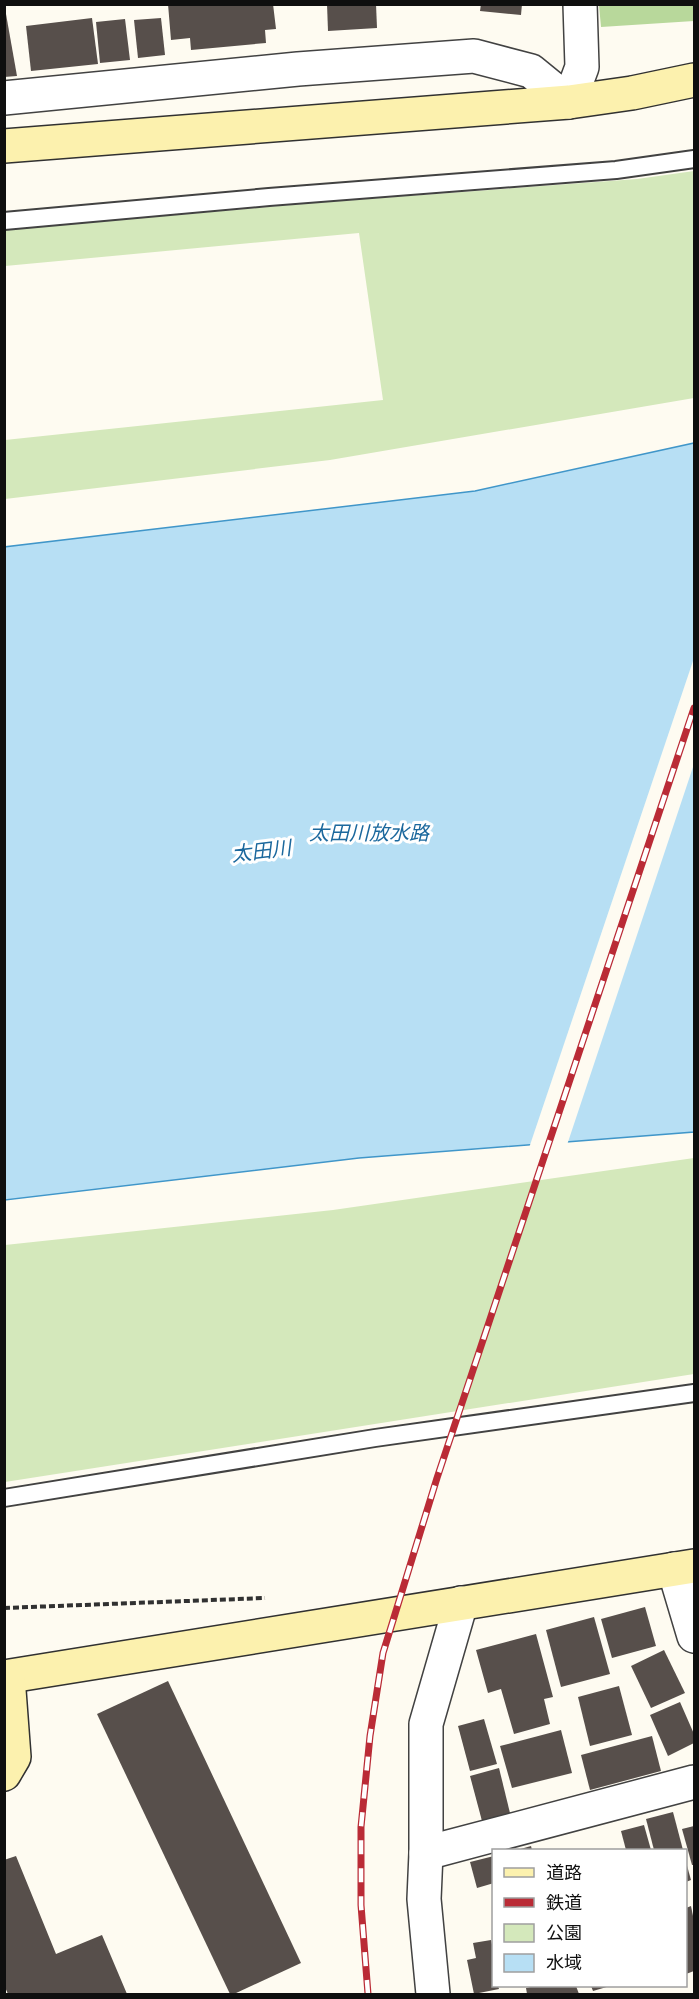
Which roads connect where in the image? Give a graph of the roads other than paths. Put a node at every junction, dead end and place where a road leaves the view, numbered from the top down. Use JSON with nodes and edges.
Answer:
{"nodes":[{"id":1,"x":580,"y":4,"type":"edge"},
{"id":2,"x":694,"y":80,"type":"edge"},
{"id":3,"x":4,"y":98,"type":"edge"},
{"id":4,"x":569,"y":102,"type":"junction"},
{"id":5,"x":4,"y":146,"type":"edge"},
{"id":6,"x":694,"y":159,"type":"edge"},
{"id":7,"x":4,"y":221,"type":"edge"},
{"id":8,"x":694,"y":1393,"type":"edge"},
{"id":9,"x":4,"y":1498,"type":"edge"},
{"id":10,"x":684,"y":1567,"type":"edge"},
{"id":11,"x":461,"y":1603,"type":"junction"},
{"id":12,"x":694,"y":1636,"type":"edge"},
{"id":13,"x":6,"y":1677,"type":"edge"},
{"id":14,"x":4,"y":1774,"type":"edge"},
{"id":15,"x":694,"y":1782,"type":"edge"},
{"id":16,"x":426,"y":1853,"type":"junction"},
{"id":17,"x":434,"y":1995,"type":"edge"}],
"edges":[{"from":1,"to":4,"type":"street"},
{"from":2,"to":4,"type":"street"},
{"from":3,"to":4,"type":"street"},
{"from":4,"to":5,"type":"street"},
{"from":6,"to":7,"type":"lane"},
{"from":8,"to":9,"type":"lane"},
{"from":10,"to":11,"type":"street"},
{"from":10,"to":12,"type":"street"},
{"from":11,"to":13,"type":"street"},
{"from":11,"to":16,"type":"street"},
{"from":13,"to":14,"type":"street"},
{"from":15,"to":16,"type":"street"},
{"from":16,"to":17,"type":"street"}]}
